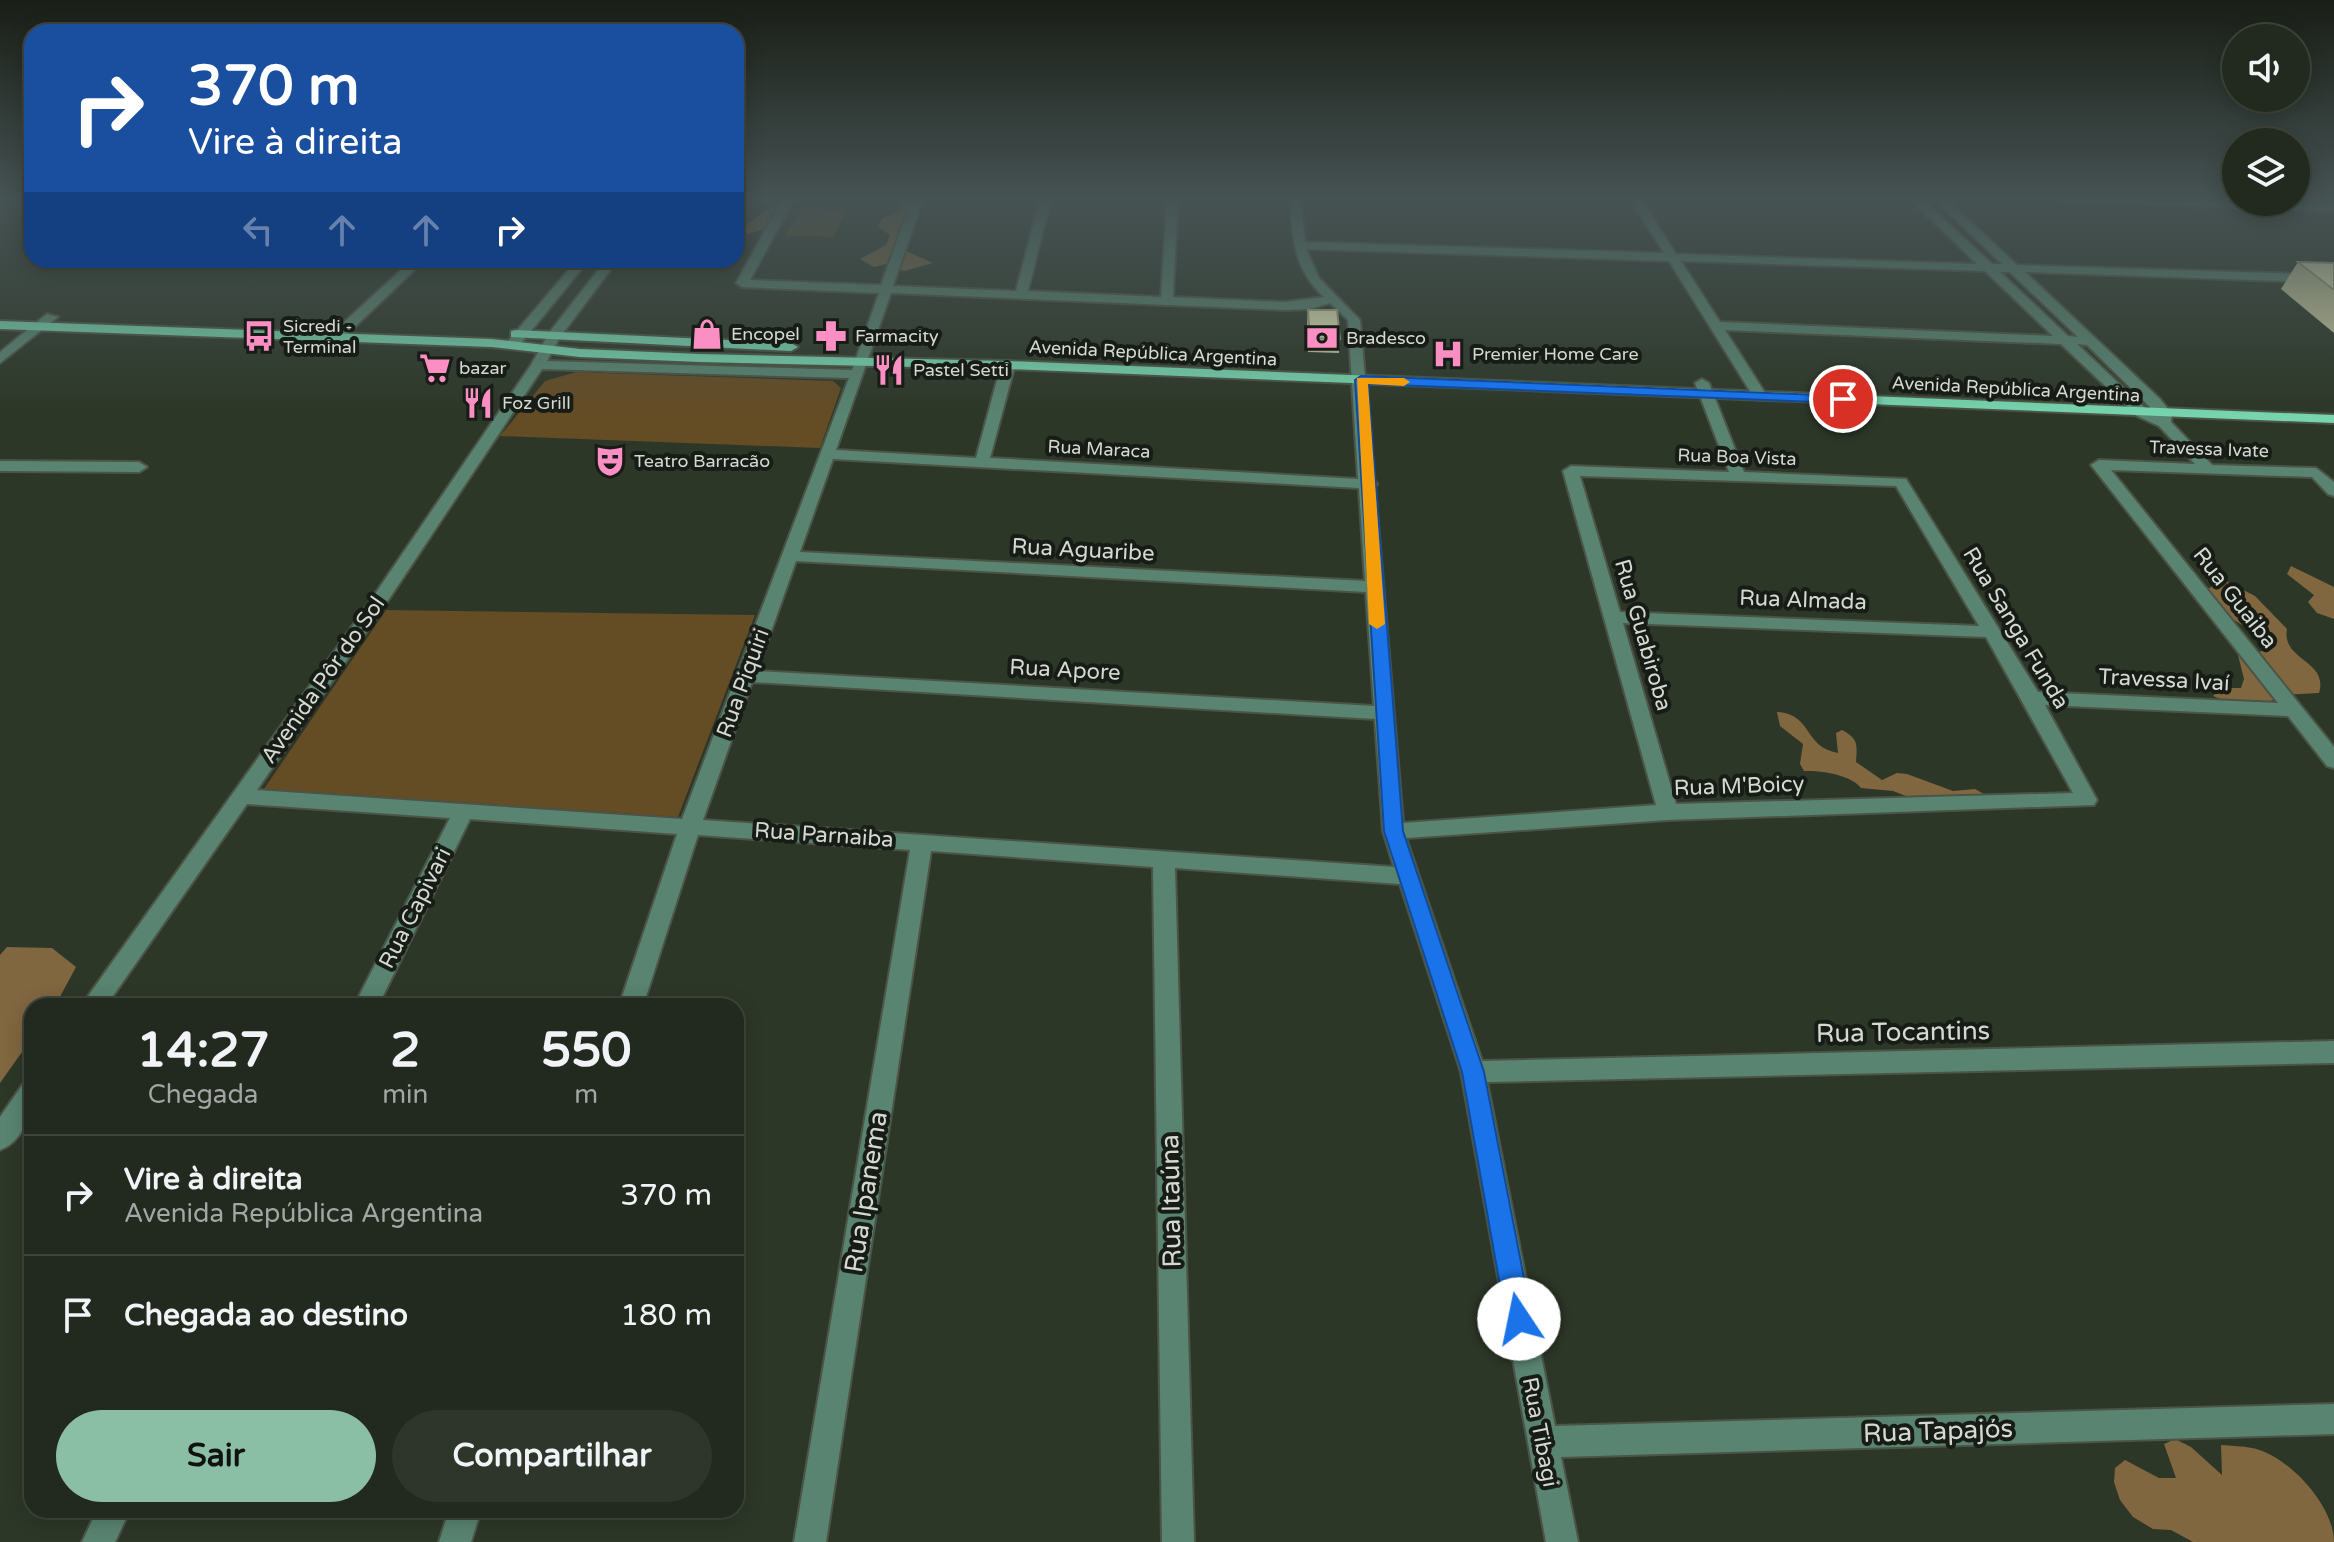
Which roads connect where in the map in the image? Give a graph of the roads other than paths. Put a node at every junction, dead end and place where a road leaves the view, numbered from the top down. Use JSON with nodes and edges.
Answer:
{"nodes":[{"id":1,"x":407,"y":271,"type":"edge"},
{"id":2,"x":574,"y":271,"type":"edge"},
{"id":3,"x":604,"y":271,"type":"edge"},
{"id":4,"x":749,"y":271,"type":"edge"},
{"id":5,"x":891,"y":271,"type":"edge"},
{"id":6,"x":1027,"y":271,"type":"edge"},
{"id":7,"x":1168,"y":271,"type":"edge"},
{"id":8,"x":1309,"y":271,"type":"edge"},
{"id":9,"x":1682,"y":271,"type":"edge"},
{"id":10,"x":1994,"y":271,"type":"edge"},
{"id":11,"x":2015,"y":271,"type":"edge"},
{"id":12,"x":2118,"y":271,"type":"edge"},
{"id":13,"x":2334,"y":279,"type":"edge"},
{"id":14,"x":884,"y":289,"type":"junction"},
{"id":15,"x":1021,"y":294,"type":"junction"},
{"id":16,"x":1333,"y":298,"type":"junction"},
{"id":17,"x":1167,"y":300,"type":"junction"},
{"id":18,"x":0,"y":316,"type":"edge"},
{"id":19,"x":46,"y":322,"type":"junction"},
{"id":20,"x":0,"y":325,"type":"edge"},
{"id":21,"x":1717,"y":326,"type":"junction"},
{"id":22,"x":340,"y":333,"type":"junction"},
{"id":23,"x":517,"y":339,"type":"junction"},
{"id":24,"x":2065,"y":340,"type":"junction"},
{"id":25,"x":2090,"y":341,"type":"junction"},
{"id":26,"x":546,"y":350,"type":"junction"},
{"id":27,"x":0,"y":359,"type":"edge"},
{"id":28,"x":860,"y":362,"type":"junction"},
{"id":29,"x":1008,"y":365,"type":"junction"},
{"id":30,"x":1361,"y":375,"type":"junction"},
{"id":31,"x":1704,"y":388,"type":"junction"},
{"id":32,"x":1757,"y":390,"type":"junction"},
{"id":33,"x":2130,"y":401,"type":"junction"},
{"id":34,"x":2334,"y":410,"type":"edge"},
{"id":35,"x":2142,"y":413,"type":"junction"},
{"id":36,"x":2161,"y":413,"type":"junction"},
{"id":37,"x":2334,"y":419,"type":"edge"},
{"id":38,"x":827,"y":454,"type":"junction"},
{"id":39,"x":982,"y":462,"type":"junction"},
{"id":40,"x":2099,"y":465,"type":"joint"},
{"id":41,"x":0,"y":466,"type":"edge"},
{"id":42,"x":139,"y":467,"type":"dead end"},
{"id":43,"x":2207,"y":468,"type":"junction"},
{"id":44,"x":1571,"y":471,"type":"joint"},
{"id":45,"x":1739,"y":478,"type":"junction"},
{"id":46,"x":1901,"y":482,"type":"joint"},
{"id":47,"x":1369,"y":484,"type":"junction"},
{"id":48,"x":2334,"y":491,"type":"edge"},
{"id":49,"x":789,"y":556,"type":"junction"},
{"id":50,"x":1375,"y":587,"type":"junction"},
{"id":51,"x":1613,"y":617,"type":"junction"},
{"id":52,"x":1992,"y":632,"type":"junction"},
{"id":53,"x":745,"y":676,"type":"junction"},
{"id":54,"x":2032,"y":698,"type":"junction"},
{"id":55,"x":2293,"y":710,"type":"junction"},
{"id":56,"x":1382,"y":713,"type":"junction"},
{"id":57,"x":2334,"y":761,"type":"edge"},
{"id":58,"x":241,"y":796,"type":"junction"},
{"id":59,"x":2087,"y":800,"type":"joint"},
{"id":60,"x":464,"y":811,"type":"junction"},
{"id":61,"x":1668,"y":812,"type":"junction"},
{"id":62,"x":690,"y":826,"type":"junction"},
{"id":63,"x":1393,"y":831,"type":"junction"},
{"id":64,"x":922,"y":842,"type":"junction"},
{"id":65,"x":1164,"y":859,"type":"junction"},
{"id":66,"x":1406,"y":876,"type":"junction"},
{"id":67,"x":99,"y":998,"type":"edge"},
{"id":68,"x":370,"y":998,"type":"edge"},
{"id":69,"x":634,"y":998,"type":"edge"},
{"id":70,"x":2334,"y":1052,"type":"edge"},
{"id":71,"x":1473,"y":1072,"type":"junction"},
{"id":72,"x":24,"y":1104,"type":"edge"},
{"id":73,"x":0,"y":1138,"type":"edge"},
{"id":74,"x":2334,"y":1419,"type":"edge"},
{"id":75,"x":1542,"y":1442,"type":"junction"},
{"id":76,"x":110,"y":1518,"type":"edge"},
{"id":77,"x":462,"y":1518,"type":"edge"},
{"id":78,"x":98,"y":1542,"type":"edge"},
{"id":79,"x":455,"y":1542,"type":"edge"},
{"id":80,"x":810,"y":1542,"type":"edge"},
{"id":81,"x":1178,"y":1542,"type":"edge"},
{"id":82,"x":1562,"y":1542,"type":"edge"}],
"edges":[{"from":1,"to":22,"type":"street"},
{"from":2,"to":23,"type":"street"},
{"from":3,"to":26,"type":"street","name":"Avenida Pôr do Sol"},
{"from":4,"to":14,"type":"street"},
{"from":5,"to":14,"type":"street","name":"Rua Piquiri"},
{"from":6,"to":15,"type":"street"},
{"from":7,"to":17,"type":"street"},
{"from":8,"to":16,"type":"street","name":"Rua Tibagi"},
{"from":9,"to":21,"type":"street"},
{"from":10,"to":24,"type":"street"},
{"from":11,"to":25,"type":"street"},
{"from":12,"to":13,"type":"street"},
{"from":14,"to":15,"type":"street"},
{"from":14,"to":28,"type":"street","name":"Rua Piquiri"},
{"from":15,"to":17,"type":"street"},
{"from":16,"to":17,"type":"street"},
{"from":16,"to":30,"type":"street","name":"Rua Tibagi"},
{"from":18,"to":19,"type":"main road"},
{"from":19,"to":20,"type":"main road"},
{"from":19,"to":22,"type":"main road","name":"Avenida República Argentina"},
{"from":19,"to":27,"type":"street"},
{"from":21,"to":24,"type":"street"},
{"from":21,"to":32,"type":"street"},
{"from":22,"to":23,"type":"main road","name":"Avenida República Argentina"},
{"from":23,"to":26,"type":"main road","name":"Avenida República Argentina"},
{"from":24,"to":25,"type":"street"},
{"from":24,"to":33,"type":"street"},
{"from":25,"to":36,"type":"street"},
{"from":26,"to":28,"type":"main road","name":"Avenida República Argentina"},
{"from":26,"to":58,"type":"street","name":"Avenida Pôr do Sol"},
{"from":28,"to":29,"type":"main road","name":"Avenida República Argentina"},
{"from":28,"to":30,"type":"main road","name":"Avenida República Argentina"},
{"from":28,"to":38,"type":"street","name":"Rua Piquiri"},
{"from":29,"to":30,"type":"main road","name":"Avenida República Argentina"},
{"from":29,"to":39,"type":"street"},
{"from":30,"to":31,"type":"main road","name":"Avenida República Argentina"},
{"from":30,"to":47,"type":"street","name":"Rua Tibagi"},
{"from":31,"to":32,"type":"main road","name":"Avenida República Argentina"},
{"from":31,"to":45,"type":"street"},
{"from":32,"to":33,"type":"main road","name":"Avenida República Argentina"},
{"from":32,"to":35,"type":"main road","name":"Avenida República Argentina"},
{"from":33,"to":35,"type":"street"},
{"from":33,"to":36,"type":"main road","name":"Avenida República Argentina"},
{"from":34,"to":36,"type":"main road","name":"Avenida República Argentina"},
{"from":35,"to":36,"type":"street"},
{"from":36,"to":37,"type":"main road","name":"Avenida República Argentina"},
{"from":36,"to":43,"type":"street"},
{"from":38,"to":39,"type":"street","name":"Rua Maraca"},
{"from":38,"to":49,"type":"street","name":"Rua Piquiri"},
{"from":39,"to":47,"type":"street","name":"Rua Maraca"},
{"from":40,"to":43,"type":"street","name":"Travessa Ivate"},
{"from":40,"to":55,"type":"street","name":"Rua Guaiba"},
{"from":41,"to":42,"type":"street"},
{"from":43,"to":48,"type":"street","name":"Travessa Ivate"},
{"from":44,"to":45,"type":"street","name":"Rua Boa Vista"},
{"from":44,"to":51,"type":"street","name":"Rua Guabiroba"},
{"from":45,"to":46,"type":"street","name":"Rua Boa Vista"},
{"from":46,"to":52,"type":"street","name":"Rua Sanga Funda"},
{"from":47,"to":50,"type":"street","name":"Rua Tibagi"},
{"from":49,"to":50,"type":"street","name":"Rua Aguaribe"},
{"from":49,"to":53,"type":"street","name":"Rua Piquiri"},
{"from":50,"to":56,"type":"street","name":"Rua Tibagi"},
{"from":51,"to":52,"type":"street","name":"Rua Almada"},
{"from":51,"to":61,"type":"street","name":"Rua Guabiroba"},
{"from":52,"to":54,"type":"street","name":"Rua Sanga Funda"},
{"from":53,"to":56,"type":"street","name":"Rua Apore"},
{"from":53,"to":62,"type":"street","name":"Rua Piquiri"},
{"from":54,"to":55,"type":"street","name":"Travessa Ivaí"},
{"from":54,"to":59,"type":"street","name":"Rua Sanga Funda"},
{"from":55,"to":57,"type":"street","name":"Rua Guaiba"},
{"from":56,"to":63,"type":"street","name":"Rua Tibagi"},
{"from":58,"to":60,"type":"street","name":"Rua Parnaiba"},
{"from":58,"to":67,"type":"street","name":"Avenida Pôr do Sol"},
{"from":59,"to":61,"type":"street","name":"Rua M'Boicy"},
{"from":60,"to":62,"type":"street","name":"Rua Parnaiba"},
{"from":60,"to":68,"type":"street","name":"Rua Capivari"},
{"from":61,"to":63,"type":"street","name":"Rua M'Boicy"},
{"from":62,"to":64,"type":"street","name":"Rua Parnaiba"},
{"from":62,"to":69,"type":"street","name":"Rua Piquiri"},
{"from":63,"to":66,"type":"street","name":"Rua Tibagi"},
{"from":64,"to":65,"type":"street","name":"Rua Parnaiba"},
{"from":64,"to":80,"type":"street","name":"Rua Ipanema"},
{"from":65,"to":66,"type":"street","name":"Rua Parnaiba"},
{"from":65,"to":81,"type":"street","name":"Rua Itaúna"},
{"from":66,"to":71,"type":"street","name":"Rua Tibagi"},
{"from":70,"to":71,"type":"street","name":"Rua Tocantins"},
{"from":71,"to":75,"type":"street","name":"Rua Tibagi"},
{"from":72,"to":73,"type":"street"},
{"from":74,"to":75,"type":"street","name":"Rua Tapajós"},
{"from":75,"to":82,"type":"street","name":"Rua Tibagi"},
{"from":76,"to":78,"type":"street"},
{"from":77,"to":79,"type":"street"}]}
